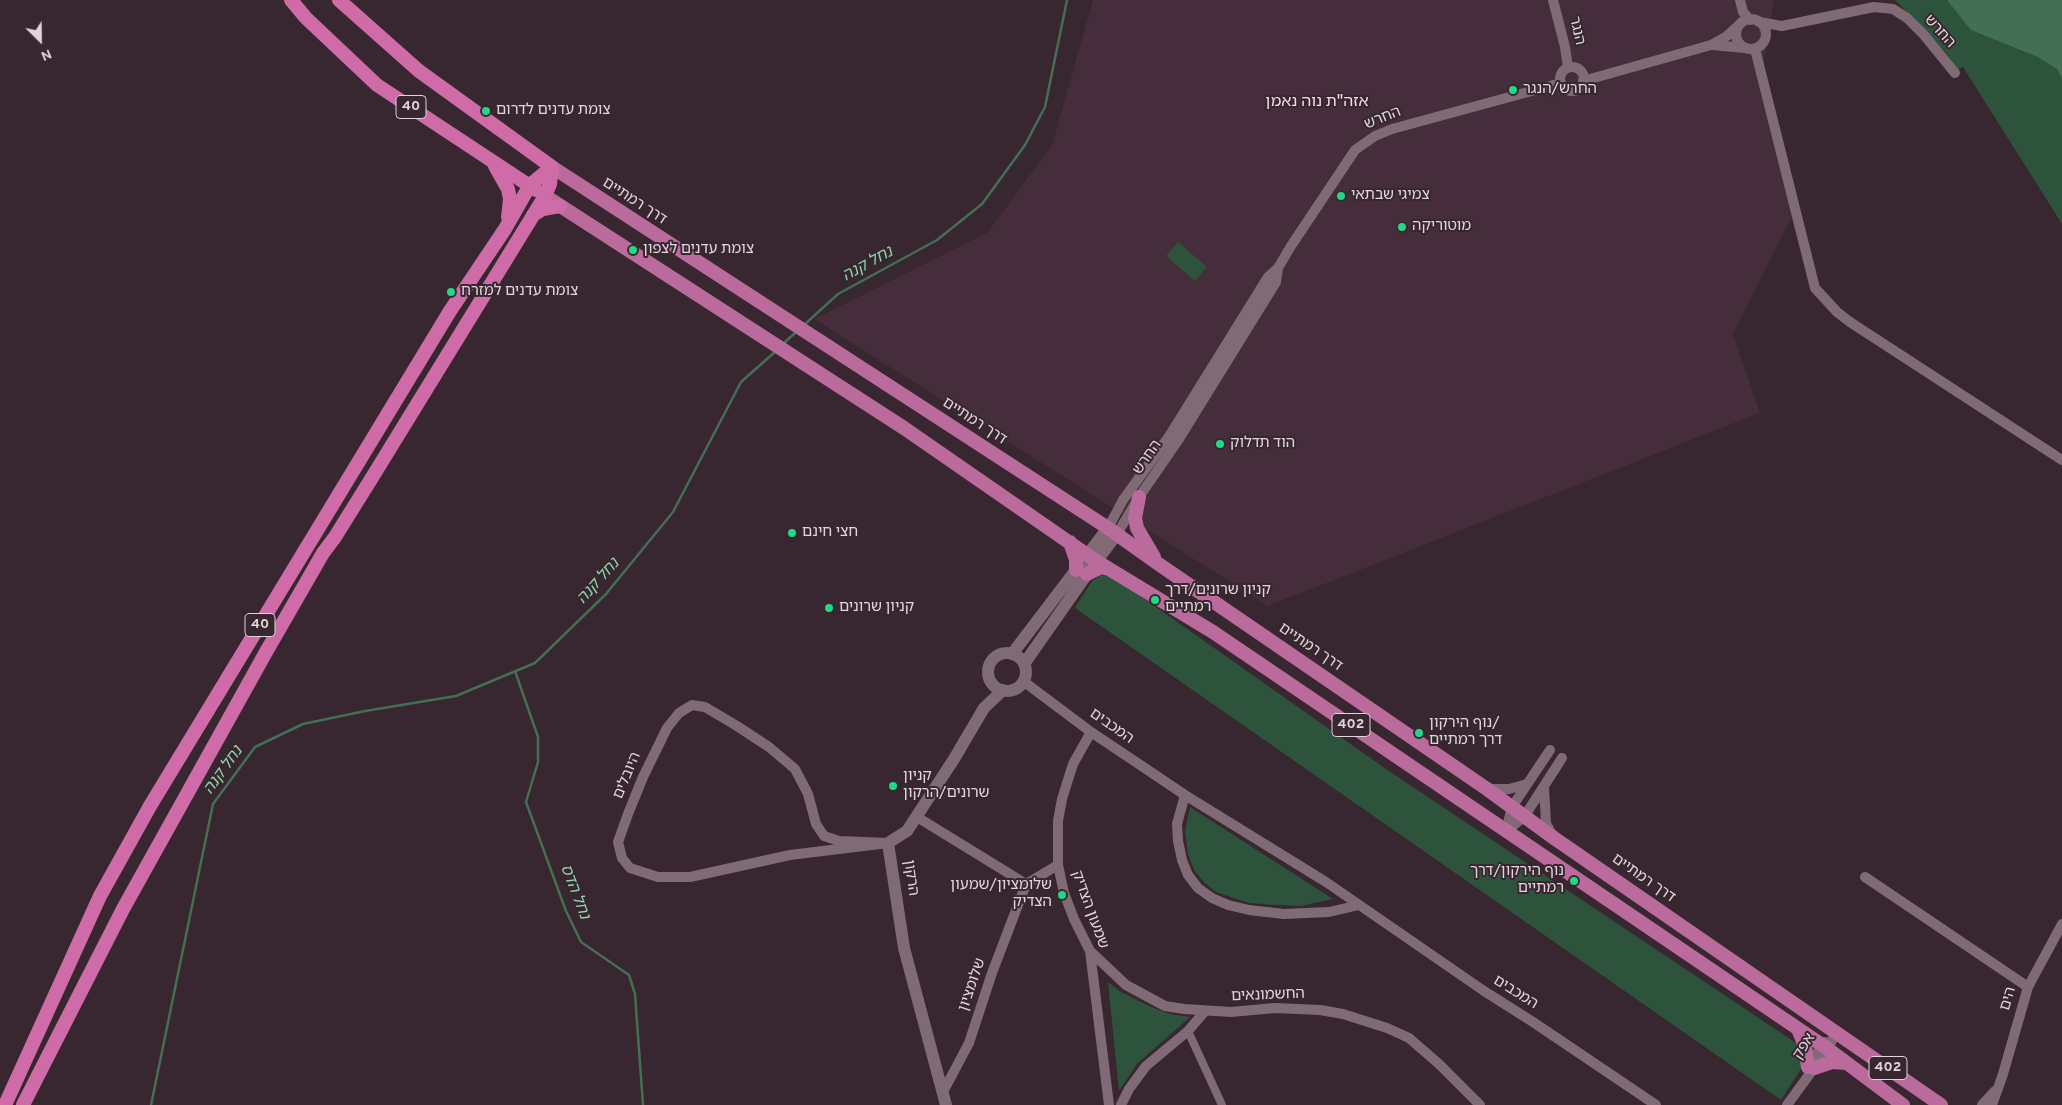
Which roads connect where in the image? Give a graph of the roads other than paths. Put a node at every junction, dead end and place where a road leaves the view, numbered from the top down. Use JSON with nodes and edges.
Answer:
{"nodes":[{"id":1,"x":291,"y":0,"type":"edge"},
{"id":2,"x":339,"y":0,"type":"edge"},
{"id":3,"x":1553,"y":0,"type":"edge"},
{"id":4,"x":1740,"y":0,"type":"edge"},
{"id":5,"x":1754,"y":21,"type":"junction"},
{"id":6,"x":1739,"y":25,"type":"junction"},
{"id":7,"x":1782,"y":26,"type":"junction"},
{"id":8,"x":1766,"y":39,"type":"junction"},
{"id":9,"x":1711,"y":45,"type":"junction"},
{"id":10,"x":1750,"y":49,"type":"junction"},
{"id":11,"x":1568,"y":68,"type":"junction"},
{"id":12,"x":1955,"y":73,"type":"dead end"},
{"id":13,"x":1583,"y":81,"type":"junction"},
{"id":14,"x":1561,"y":83,"type":"junction"},
{"id":15,"x":489,"y":160,"type":"junction"},
{"id":16,"x":552,"y":167,"type":"junction"},
{"id":17,"x":530,"y":185,"type":"junction"},
{"id":18,"x":545,"y":196,"type":"junction"},
{"id":19,"x":560,"y":206,"type":"junction"},
{"id":20,"x":532,"y":215,"type":"junction"},
{"id":21,"x":504,"y":229,"type":"junction"},
{"id":22,"x":1278,"y":268,"type":"junction"},
{"id":23,"x":2062,"y":460,"type":"edge"},
{"id":24,"x":1139,"y":497,"type":"junction"},
{"id":25,"x":1112,"y":531,"type":"junction"},
{"id":26,"x":1070,"y":542,"type":"junction"},
{"id":27,"x":1092,"y":558,"type":"junction"},
{"id":28,"x":1160,"y":566,"type":"junction"},
{"id":29,"x":1110,"y":569,"type":"junction"},
{"id":30,"x":1082,"y":572,"type":"junction"},
{"id":31,"x":1012,"y":654,"type":"junction"},
{"id":32,"x":1024,"y":664,"type":"junction"},
{"id":33,"x":1023,"y":681,"type":"junction"},
{"id":34,"x":997,"y":687,"type":"junction"},
{"id":35,"x":1091,"y":732,"type":"junction"},
{"id":36,"x":1550,"y":750,"type":"dead end"},
{"id":37,"x":1562,"y":758,"type":"dead end"},
{"id":38,"x":1527,"y":784,"type":"junction"},
{"id":39,"x":1544,"y":787,"type":"junction"},
{"id":40,"x":1487,"y":789,"type":"junction"},
{"id":41,"x":1185,"y":795,"type":"junction"},
{"id":42,"x":1512,"y":807,"type":"junction"},
{"id":43,"x":917,"y":817,"type":"junction"},
{"id":44,"x":1524,"y":817,"type":"junction"},
{"id":45,"x":1506,"y":831,"type":"junction"},
{"id":46,"x":1554,"y":838,"type":"junction"},
{"id":47,"x":888,"y":844,"type":"junction"},
{"id":48,"x":1058,"y":865,"type":"junction"},
{"id":49,"x":1865,"y":877,"type":"dead end"},
{"id":50,"x":1026,"y":884,"type":"junction"},
{"id":51,"x":1360,"y":905,"type":"junction"},
{"id":52,"x":2062,"y":924,"type":"edge"},
{"id":53,"x":1090,"y":951,"type":"junction"},
{"id":54,"x":2028,"y":987,"type":"junction"},
{"id":55,"x":1205,"y":1011,"type":"junction"},
{"id":56,"x":1798,"y":1029,"type":"junction"},
{"id":57,"x":1188,"y":1031,"type":"junction"},
{"id":58,"x":1836,"y":1032,"type":"junction"},
{"id":59,"x":1824,"y":1047,"type":"junction"},
{"id":60,"x":1847,"y":1063,"type":"junction"},
{"id":61,"x":1811,"y":1068,"type":"junction"},
{"id":62,"x":1997,"y":1088,"type":"junction"},
{"id":63,"x":943,"y":1092,"type":"junction"},
{"id":64,"x":1641,"y":1101,"type":"edge"},
{"id":65,"x":5,"y":1105,"type":"edge"},
{"id":66,"x":23,"y":1105,"type":"edge"},
{"id":67,"x":946,"y":1105,"type":"edge"},
{"id":68,"x":1109,"y":1105,"type":"edge"},
{"id":69,"x":1121,"y":1105,"type":"edge"},
{"id":70,"x":1222,"y":1105,"type":"edge"},
{"id":71,"x":1480,"y":1105,"type":"edge"},
{"id":72,"x":1656,"y":1105,"type":"edge"},
{"id":73,"x":1787,"y":1105,"type":"edge"},
{"id":74,"x":1903,"y":1105,"type":"edge"},
{"id":75,"x":1941,"y":1105,"type":"edge"},
{"id":76,"x":1982,"y":1105,"type":"edge"},
{"id":77,"x":1992,"y":1105,"type":"edge"}],
"edges":[{"from":1,"to":15,"type":"highway","number":"40"},
{"from":2,"to":16,"type":"highway","number":"40"},
{"from":3,"to":11,"type":"street","name":"הנגר"},
{"from":4,"to":5,"type":"street"},
{"from":5,"to":6,"type":"street"},
{"from":5,"to":7,"type":"street","name":"החרש"},
{"from":5,"to":8,"type":"street"},
{"from":6,"to":9,"type":"street"},
{"from":6,"to":10,"type":"street"},
{"from":7,"to":8,"type":"street","name":"החרש"},
{"from":7,"to":12,"type":"street","name":"החרש"},
{"from":8,"to":10,"type":"street"},
{"from":9,"to":10,"type":"street"},
{"from":9,"to":13,"type":"street"},
{"from":10,"to":23,"type":"street"},
{"from":11,"to":13,"type":"street"},
{"from":11,"to":14,"type":"street"},
{"from":13,"to":14,"type":"street"},
{"from":14,"to":22,"type":"street","name":"החרש"},
{"from":15,"to":17,"type":"highway","number":"40"},
{"from":15,"to":21,"type":"highway"},
{"from":16,"to":17,"type":"highway","number":"40"},
{"from":16,"to":18,"type":"highway","number":"40"},
{"from":16,"to":25,"type":"main road","name":"דרך רמתיים","number":"402"},
{"from":17,"to":18,"type":"highway","number":"40"},
{"from":17,"to":21,"type":"highway","number":"40"},
{"from":18,"to":19,"type":"main road","number":"402"},
{"from":18,"to":20,"type":"highway","number":"40"},
{"from":19,"to":20,"type":"highway"},
{"from":19,"to":26,"type":"main road","number":"402"},
{"from":20,"to":66,"type":"highway","number":"40"},
{"from":21,"to":65,"type":"highway","number":"40"},
{"from":22,"to":24,"type":"street","name":"החרש"},
{"from":22,"to":25,"type":"street","name":"החרש"},
{"from":24,"to":25,"type":"street","name":"החרש"},
{"from":24,"to":28,"type":"main road"},
{"from":25,"to":27,"type":"street"},
{"from":25,"to":28,"type":"main road","name":"דרך רמתיים","number":"402"},
{"from":26,"to":27,"type":"main road","number":"402"},
{"from":26,"to":30,"type":"main road"},
{"from":27,"to":29,"type":"main road","number":"402"},
{"from":27,"to":30,"type":"street"},
{"from":28,"to":40,"type":"main road","name":"דרך רמתיים","number":"402"},
{"from":29,"to":30,"type":"main road"},
{"from":29,"to":45,"type":"main road","number":"402"},
{"from":30,"to":31,"type":"street"},
{"from":30,"to":32,"type":"street"},
{"from":31,"to":32,"type":"street"},
{"from":31,"to":34,"type":"street"},
{"from":32,"to":33,"type":"street"},
{"from":33,"to":34,"type":"street"},
{"from":33,"to":35,"type":"street","name":"המכבים"},
{"from":34,"to":43,"type":"street","name":"הרקון"},
{"from":35,"to":41,"type":"street","name":"המכבים"},
{"from":35,"to":48,"type":"street","name":"שמעון הצדיק"},
{"from":36,"to":38,"type":"street"},
{"from":37,"to":39,"type":"street"},
{"from":38,"to":40,"type":"street"},
{"from":38,"to":42,"type":"street"},
{"from":39,"to":44,"type":"street"},
{"from":39,"to":46,"type":"street"},
{"from":40,"to":42,"type":"main road","name":"דרך רמתיים","number":"402"},
{"from":41,"to":51,"type":"street","name":"המכבים"},
{"from":41,"to":51,"type":"street"},
{"from":42,"to":44,"type":"main road","name":"דרך רמתיים","number":"402"},
{"from":42,"to":45,"type":"street"},
{"from":43,"to":47,"type":"street","name":"הרקון"},
{"from":43,"to":50,"type":"street"},
{"from":44,"to":45,"type":"street"},
{"from":44,"to":46,"type":"main road","name":"דרך רמתיים","number":"402"},
{"from":45,"to":56,"type":"main road","number":"402"},
{"from":46,"to":58,"type":"main road","name":"דרך רמתיים","number":"402"},
{"from":47,"to":47,"type":"street","name":"היובלים"},
{"from":47,"to":63,"type":"street","name":"הרקון"},
{"from":48,"to":50,"type":"street"},
{"from":48,"to":53,"type":"street","name":"שמעון הצדיק"},
{"from":49,"to":54,"type":"street"},
{"from":50,"to":63,"type":"street","name":"שלומציון"},
{"from":51,"to":64,"type":"street","name":"המכבים"},
{"from":52,"to":54,"type":"street","name":"הים"},
{"from":53,"to":55,"type":"street","name":"החשמונאים"},
{"from":53,"to":68,"type":"street","name":"שמעון הצדיק"},
{"from":54,"to":62,"type":"street","name":"הים"},
{"from":55,"to":57,"type":"street"},
{"from":55,"to":71,"type":"street","name":"החשמונאים"},
{"from":56,"to":59,"type":"main road","number":"402"},
{"from":56,"to":61,"type":"main road"},
{"from":57,"to":69,"type":"street"},
{"from":57,"to":70,"type":"street"},
{"from":58,"to":59,"type":"street","name":"אפק"},
{"from":58,"to":75,"type":"main road","name":"דרך רמתיים","number":"402"},
{"from":59,"to":60,"type":"main road","number":"402"},
{"from":59,"to":61,"type":"street","name":"אפק"},
{"from":60,"to":61,"type":"main road"},
{"from":60,"to":74,"type":"main road","number":"402"},
{"from":61,"to":73,"type":"street","name":"אפק"},
{"from":62,"to":76,"type":"street","name":"הים"},
{"from":62,"to":77,"type":"street","name":"הים"},
{"from":63,"to":67,"type":"street","name":"הרקון"},
{"from":64,"to":72,"type":"street","name":"המכבים"}]}
